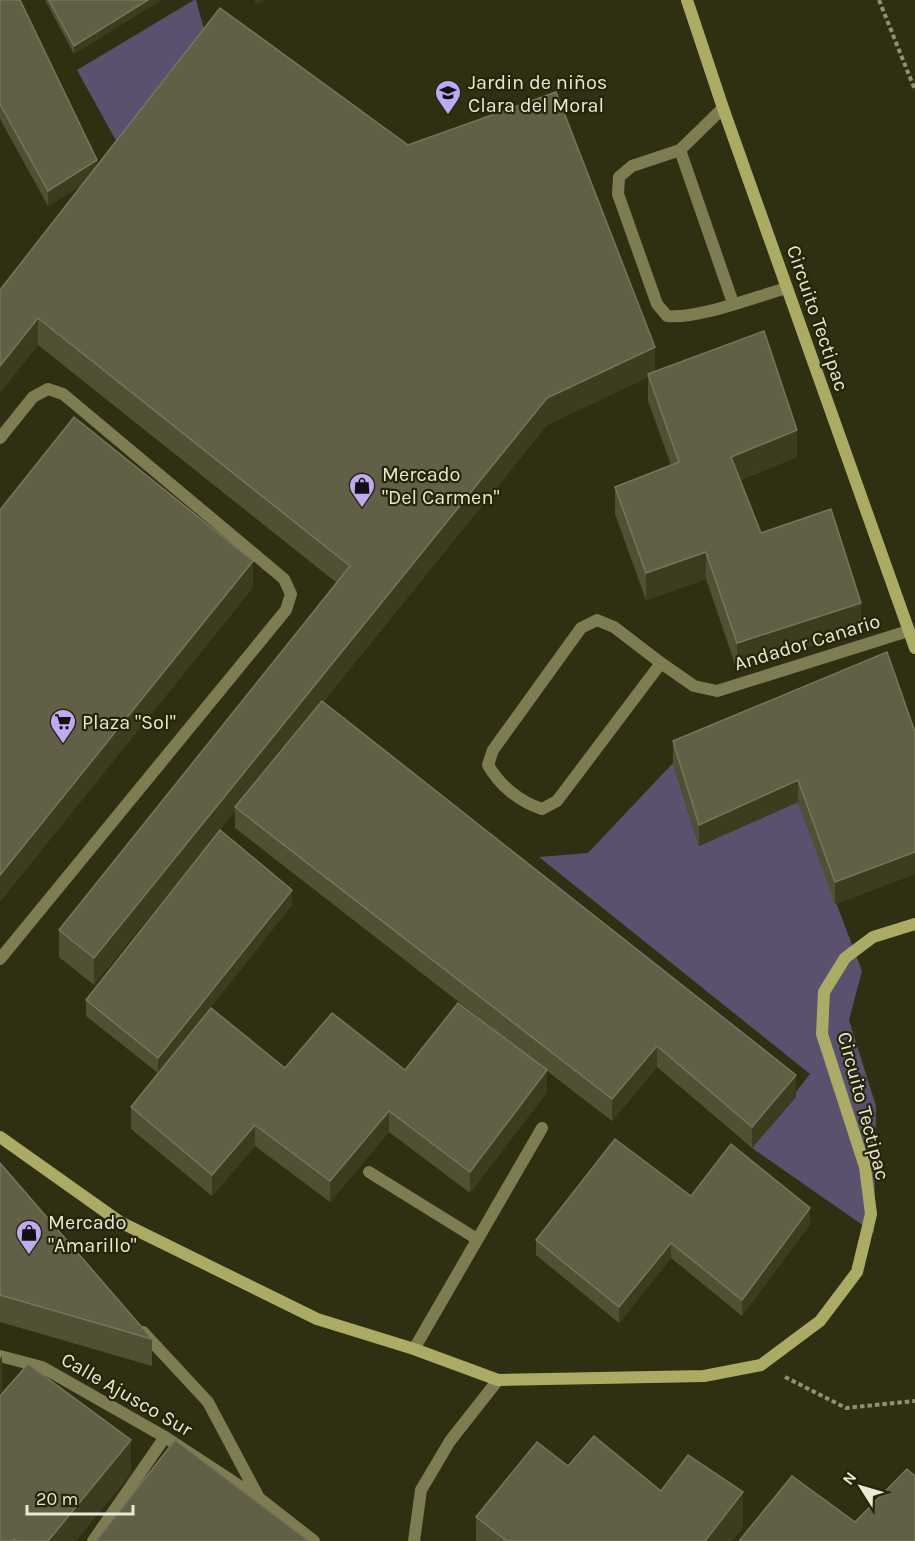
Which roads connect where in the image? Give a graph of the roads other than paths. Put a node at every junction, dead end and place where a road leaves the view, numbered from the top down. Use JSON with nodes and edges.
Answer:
{"nodes":[{"id":1,"x":687,"y":0,"type":"edge"},
{"id":2,"x":723,"y":108,"type":"junction"},
{"id":3,"x":680,"y":150,"type":"junction"},
{"id":4,"x":787,"y":288,"type":"junction"},
{"id":5,"x":733,"y":303,"type":"junction"},
{"id":6,"x":0,"y":438,"type":"edge"},
{"id":7,"x":908,"y":631,"type":"junction"},
{"id":8,"x":915,"y":648,"type":"edge"},
{"id":9,"x":661,"y":663,"type":"junction"},
{"id":10,"x":915,"y":924,"type":"edge"},
{"id":11,"x":0,"y":959,"type":"edge"},
{"id":12,"x":542,"y":1128,"type":"dead end"},
{"id":13,"x":0,"y":1137,"type":"edge"},
{"id":14,"x":369,"y":1172,"type":"dead end"},
{"id":15,"x":477,"y":1239,"type":"junction"},
{"id":16,"x":136,"y":1324,"type":"edge"},
{"id":17,"x":414,"y":1349,"type":"junction"},
{"id":18,"x":0,"y":1356,"type":"edge"},
{"id":19,"x":498,"y":1380,"type":"junction"},
{"id":20,"x":165,"y":1437,"type":"junction"},
{"id":21,"x":259,"y":1498,"type":"junction"},
{"id":22,"x":93,"y":1541,"type":"edge"},
{"id":23,"x":314,"y":1541,"type":"edge"},
{"id":24,"x":414,"y":1541,"type":"edge"}],
"edges":[{"from":1,"to":2,"type":"street","name":"Circuito Tectipac"},
{"from":2,"to":3,"type":"street"},
{"from":2,"to":4,"type":"street","name":"Circuito Tectipac"},
{"from":3,"to":5,"type":"street"},
{"from":3,"to":5,"type":"street"},
{"from":4,"to":5,"type":"street"},
{"from":4,"to":7,"type":"street","name":"Circuito Tectipac"},
{"from":6,"to":11,"type":"street"},
{"from":7,"to":8,"type":"street","name":"Circuito Tectipac"},
{"from":7,"to":9,"type":"street","name":"Andador Canario"},
{"from":9,"to":9,"type":"street"},
{"from":10,"to":19,"type":"street","name":"Circuito Tectipac"},
{"from":12,"to":15,"type":"street"},
{"from":13,"to":17,"type":"street"},
{"from":14,"to":15,"type":"street"},
{"from":15,"to":17,"type":"street"},
{"from":16,"to":21,"type":"street"},
{"from":17,"to":19,"type":"street"},
{"from":18,"to":20,"type":"street","name":"Calle Ajusco Sur"},
{"from":19,"to":24,"type":"street"},
{"from":20,"to":21,"type":"street","name":"Calle Ajusco Sur"},
{"from":20,"to":22,"type":"street"},
{"from":21,"to":23,"type":"street","name":"Calle Ajusco Sur"}]}
